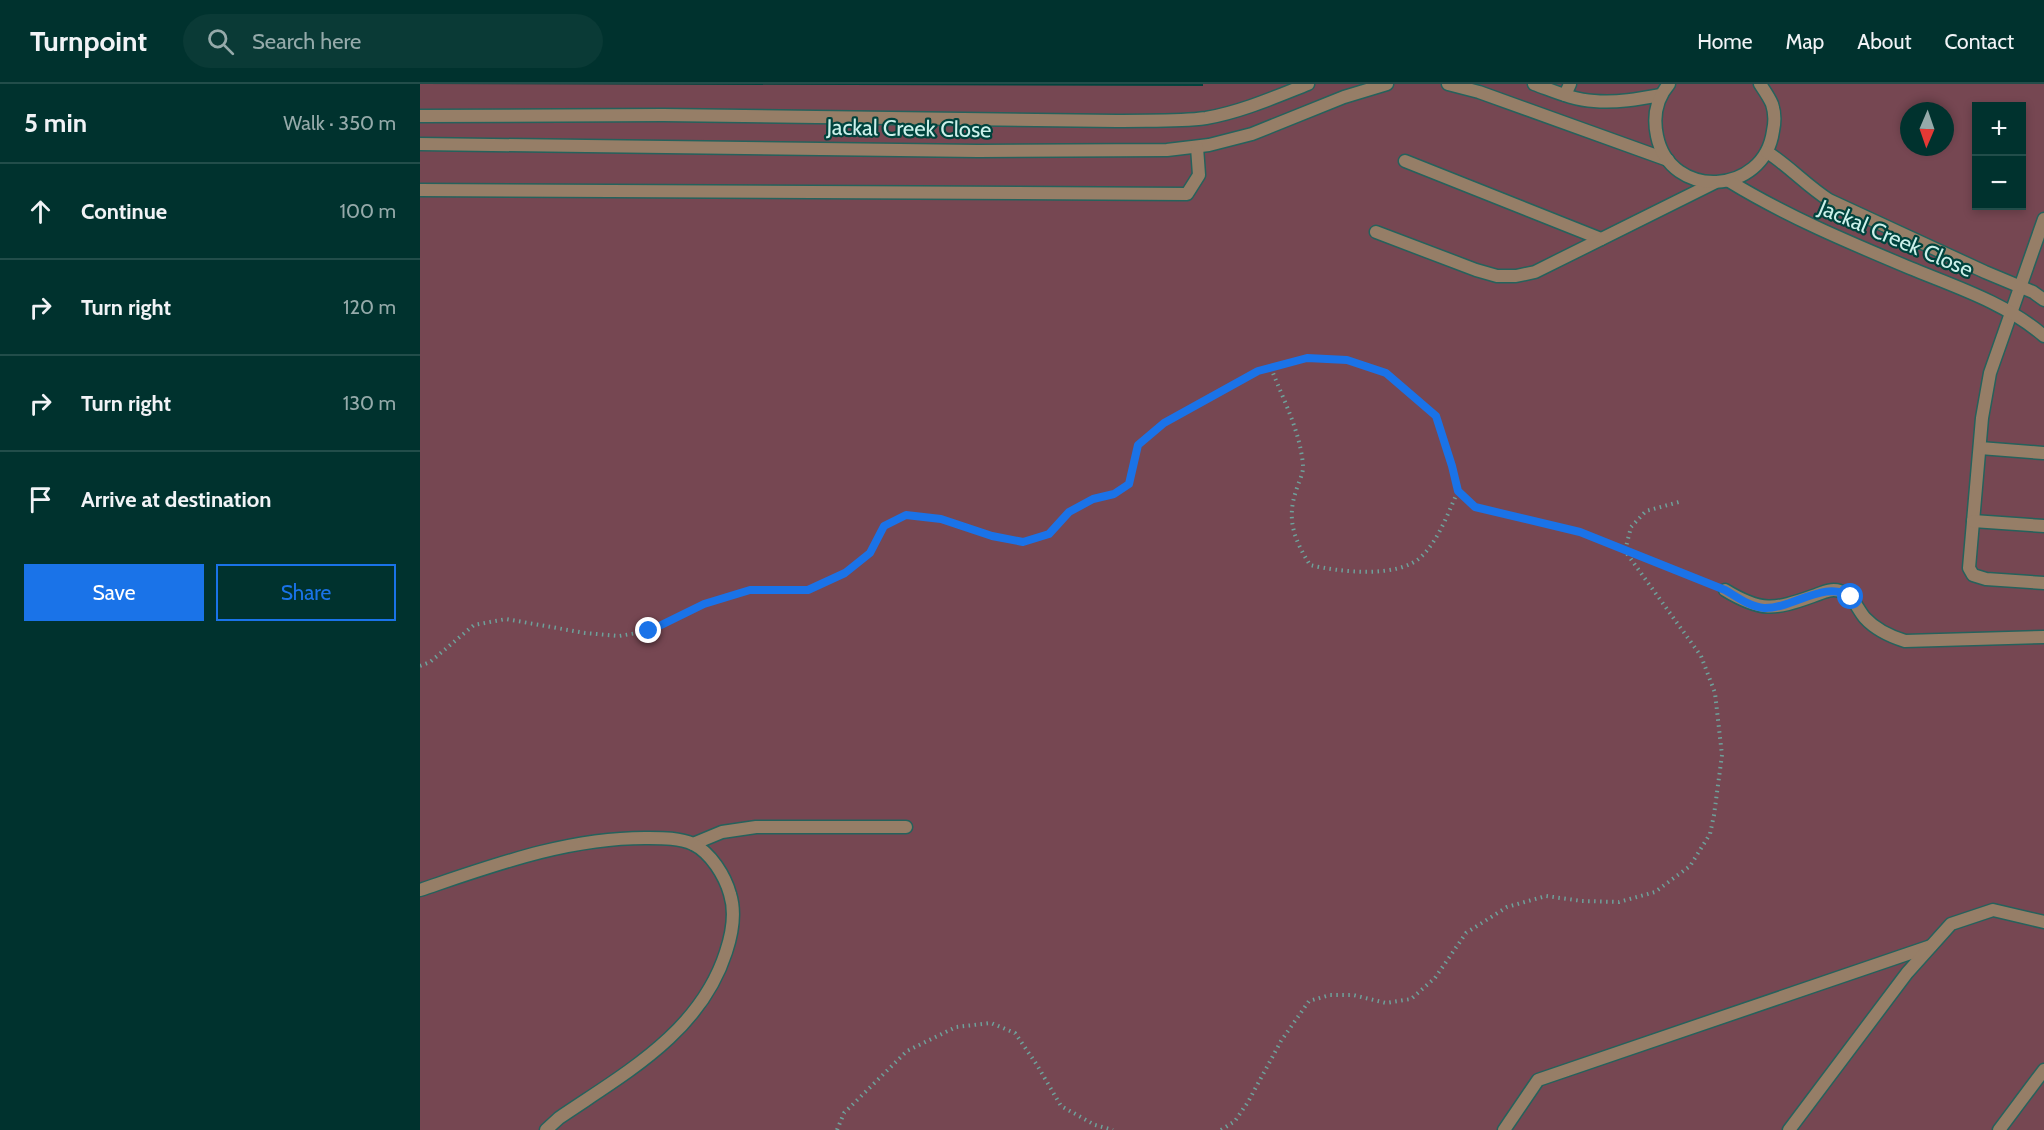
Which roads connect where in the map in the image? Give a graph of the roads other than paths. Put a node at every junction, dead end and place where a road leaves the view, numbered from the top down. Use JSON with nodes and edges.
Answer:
{"nodes":[{"id":1,"x":1308,"y":84,"type":"edge"},
{"id":2,"x":1387,"y":84,"type":"edge"},
{"id":3,"x":1448,"y":84,"type":"edge"},
{"id":4,"x":1534,"y":84,"type":"edge"},
{"id":5,"x":1669,"y":84,"type":"edge"},
{"id":6,"x":1760,"y":84,"type":"edge"},
{"id":7,"x":1568,"y":89,"type":"edge"},
{"id":8,"x":1661,"y":95,"type":"junction"},
{"id":9,"x":420,"y":116,"type":"edge"},
{"id":10,"x":420,"y":144,"type":"edge"},
{"id":11,"x":1197,"y":147,"type":"junction"},
{"id":12,"x":1767,"y":152,"type":"junction"},
{"id":13,"x":1668,"y":160,"type":"junction"},
{"id":14,"x":1405,"y":162,"type":"dead end"},
{"id":15,"x":1729,"y":181,"type":"junction"},
{"id":16,"x":1714,"y":183,"type":"junction"},
{"id":17,"x":420,"y":190,"type":"edge"},
{"id":18,"x":2044,"y":219,"type":"edge"},
{"id":19,"x":1376,"y":232,"type":"dead end"},
{"id":20,"x":1601,"y":239,"type":"junction"},
{"id":21,"x":2021,"y":287,"type":"junction"},
{"id":22,"x":2044,"y":300,"type":"edge"},
{"id":23,"x":2011,"y":312,"type":"junction"},
{"id":24,"x":2044,"y":336,"type":"edge"},
{"id":25,"x":1980,"y":448,"type":"junction"},
{"id":26,"x":2043,"y":453,"type":"edge"},
{"id":27,"x":1974,"y":521,"type":"junction"},
{"id":28,"x":2044,"y":526,"type":"edge"},
{"id":29,"x":2044,"y":583,"type":"edge"},
{"id":30,"x":1725,"y":590,"type":"road end"},
{"id":31,"x":2044,"y":637,"type":"edge"},
{"id":32,"x":906,"y":827,"type":"dead end"},
{"id":33,"x":693,"y":844,"type":"junction"},
{"id":34,"x":420,"y":890,"type":"edge"},
{"id":35,"x":2044,"y":922,"type":"edge"},
{"id":36,"x":1931,"y":946,"type":"junction"},
{"id":37,"x":2044,"y":1070,"type":"edge"},
{"id":38,"x":546,"y":1130,"type":"edge"},
{"id":39,"x":1504,"y":1130,"type":"edge"},
{"id":40,"x":1789,"y":1130,"type":"edge"},
{"id":41,"x":1999,"y":1130,"type":"edge"}],
"edges":[{"from":1,"to":9,"type":"street","name":"Jackal Creek Close"},
{"from":2,"to":11,"type":"street","name":"Jackal Creek Close"},
{"from":3,"to":13,"type":"street"},
{"from":4,"to":7,"type":"street"},
{"from":5,"to":8,"type":"street"},
{"from":6,"to":12,"type":"street"},
{"from":7,"to":8,"type":"street"},
{"from":8,"to":13,"type":"street"},
{"from":10,"to":11,"type":"street","name":"Jackal Creek Close"},
{"from":11,"to":17,"type":"street"},
{"from":12,"to":15,"type":"street"},
{"from":12,"to":21,"type":"street","name":"Jackal Creek Close"},
{"from":13,"to":16,"type":"street"},
{"from":14,"to":20,"type":"street"},
{"from":15,"to":16,"type":"street"},
{"from":15,"to":23,"type":"street","name":"Jackal Creek Close"},
{"from":16,"to":20,"type":"street"},
{"from":18,"to":21,"type":"street"},
{"from":19,"to":20,"type":"street"},
{"from":21,"to":22,"type":"street","name":"Jackal Creek Close"},
{"from":21,"to":23,"type":"street"},
{"from":23,"to":24,"type":"street","name":"Jackal Creek Close"},
{"from":23,"to":25,"type":"street"},
{"from":25,"to":26,"type":"street"},
{"from":25,"to":27,"type":"street"},
{"from":27,"to":28,"type":"street"},
{"from":27,"to":29,"type":"street"},
{"from":30,"to":31,"type":"street"},
{"from":32,"to":33,"type":"street"},
{"from":33,"to":34,"type":"street"},
{"from":33,"to":38,"type":"street"},
{"from":35,"to":36,"type":"street"},
{"from":36,"to":39,"type":"street"},
{"from":36,"to":40,"type":"street"},
{"from":37,"to":41,"type":"street"}]}
